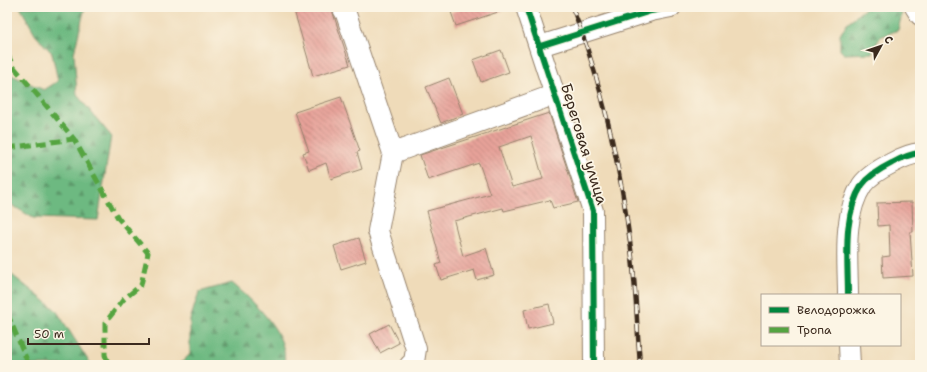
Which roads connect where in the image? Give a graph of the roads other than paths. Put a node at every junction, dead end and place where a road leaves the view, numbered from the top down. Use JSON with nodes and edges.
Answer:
{"nodes":[{"id":1,"x":342,"y":7,"type":"edge"},
{"id":2,"x":526,"y":7,"type":"edge"},
{"id":3,"x":671,"y":7,"type":"edge"},
{"id":4,"x":915,"y":7,"type":"edge"},
{"id":5,"x":920,"y":16,"type":"edge"},
{"id":6,"x":540,"y":46,"type":"junction"},
{"id":7,"x":556,"y":94,"type":"junction"},
{"id":8,"x":393,"y":153,"type":"junction"},
{"id":9,"x":920,"y":153,"type":"edge"},
{"id":10,"x":848,"y":294,"type":"edge"},
{"id":11,"x":849,"y":346,"type":"edge"},
{"id":12,"x":410,"y":365,"type":"edge"},
{"id":13,"x":594,"y":365,"type":"edge"},
{"id":14,"x":850,"y":365,"type":"edge"}],
"edges":[{"from":1,"to":8,"type":"street"},
{"from":2,"to":6,"type":"street","name":"Береговая улица"},
{"from":3,"to":6,"type":"street"},
{"from":4,"to":5,"type":"street"},
{"from":6,"to":7,"type":"street","name":"Береговая улица"},
{"from":7,"to":8,"type":"street"},
{"from":7,"to":13,"type":"street","name":"Береговая улица"},
{"from":8,"to":12,"type":"street"},
{"from":9,"to":10,"type":"street"},
{"from":11,"to":14,"type":"street"}]}
